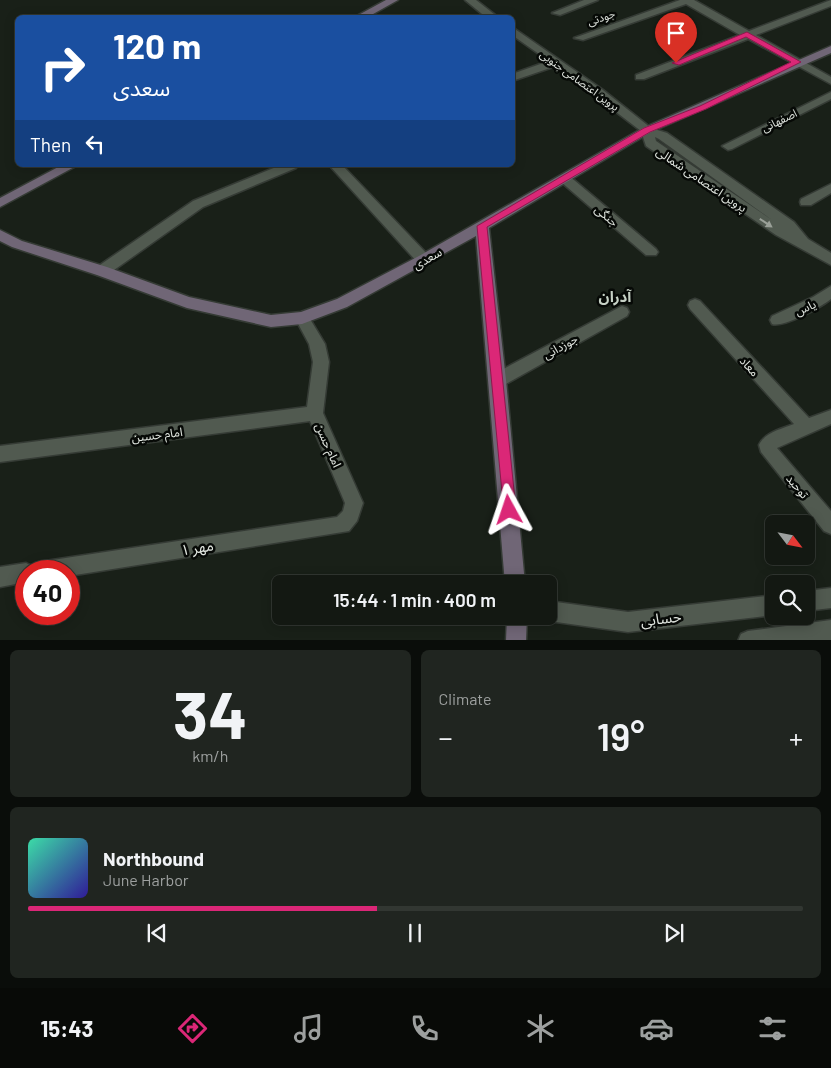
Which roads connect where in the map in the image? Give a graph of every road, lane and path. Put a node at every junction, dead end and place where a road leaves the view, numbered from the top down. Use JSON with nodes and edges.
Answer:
{"nodes":[{"id":1,"x":393,"y":0,"type":"edge"},
{"id":2,"x":470,"y":0,"type":"edge"},
{"id":3,"x":593,"y":0,"type":"edge"},
{"id":4,"x":687,"y":0,"type":"edge"},
{"id":5,"x":831,"y":3,"type":"edge"},
{"id":6,"x":557,"y":14,"type":"dead end"},
{"id":7,"x":364,"y":15,"type":"edge"},
{"id":8,"x":490,"y":15,"type":"edge"},
{"id":9,"x":515,"y":32,"type":"edge"},
{"id":10,"x":747,"y":34,"type":"junction"},
{"id":11,"x":579,"y":38,"type":"dead end"},
{"id":12,"x":831,"y":49,"type":"edge"},
{"id":13,"x":557,"y":62,"type":"junction"},
{"id":14,"x":797,"y":62,"type":"junction"},
{"id":15,"x":515,"y":77,"type":"edge"},
{"id":16,"x":640,"y":77,"type":"dead end"},
{"id":17,"x":831,"y":81,"type":"edge"},
{"id":18,"x":831,"y":95,"type":"edge"},
{"id":19,"x":647,"y":130,"type":"junction"},
{"id":20,"x":728,"y":146,"type":"dead end"},
{"id":21,"x":68,"y":167,"type":"edge"},
{"id":22,"x":287,"y":167,"type":"edge"},
{"id":23,"x":337,"y":167,"type":"edge"},
{"id":24,"x":564,"y":178,"type":"junction"},
{"id":25,"x":831,"y":188,"type":"edge"},
{"id":26,"x":806,"y":202,"type":"dead end"},
{"id":27,"x":0,"y":203,"type":"edge"},
{"id":28,"x":482,"y":226,"type":"junction"},
{"id":29,"x":0,"y":235,"type":"edge"},
{"id":30,"x":651,"y":252,"type":"dead end"},
{"id":31,"x":424,"y":260,"type":"junction"},
{"id":32,"x":831,"y":260,"type":"edge"},
{"id":33,"x":102,"y":271,"type":"junction"},
{"id":34,"x":831,"y":291,"type":"edge"},
{"id":35,"x":695,"y":305,"type":"dead end"},
{"id":36,"x":622,"y":312,"type":"dead end"},
{"id":37,"x":302,"y":318,"type":"junction"},
{"id":38,"x":777,"y":320,"type":"dead end"},
{"id":39,"x":498,"y":380,"type":"junction"},
{"id":40,"x":315,"y":413,"type":"junction"},
{"id":41,"x":831,"y":417,"type":"edge"},
{"id":42,"x":806,"y":426,"type":"junction"},
{"id":43,"x":0,"y":454,"type":"edge"},
{"id":44,"x":351,"y":515,"type":"joint"},
{"id":45,"x":831,"y":525,"type":"edge"},
{"id":46,"x":80,"y":565,"type":"edge"},
{"id":47,"x":15,"y":575,"type":"edge"},
{"id":48,"x":514,"y":575,"type":"edge"},
{"id":49,"x":0,"y":577,"type":"edge"},
{"id":50,"x":831,"y":598,"type":"edge"},
{"id":51,"x":815,"y":600,"type":"edge"},
{"id":52,"x":765,"y":606,"type":"edge"},
{"id":53,"x":557,"y":612,"type":"edge"},
{"id":54,"x":517,"y":625,"type":"edge"},
{"id":55,"x":831,"y":630,"type":"edge"},
{"id":56,"x":788,"y":638,"type":"edge"},
{"id":57,"x":516,"y":640,"type":"edge"},
{"id":58,"x":748,"y":640,"type":"edge"}],
"edges":[{"from":1,"to":7,"type":"street"},
{"from":2,"to":8,"type":"street"},
{"from":3,"to":6,"type":"street"},
{"from":4,"to":10,"type":"street"},
{"from":4,"to":11,"type":"street","name":"جودتی"},
{"from":5,"to":10,"type":"street"},
{"from":9,"to":13,"type":"street","name":"پروین اعتصامی جنوبی"},
{"from":10,"to":14,"type":"street"},
{"from":10,"to":16,"type":"street"},
{"from":12,"to":14,"type":"street","name":"سعدی"},
{"from":13,"to":15,"type":"street"},
{"from":13,"to":19,"type":"street","name":"پروین اعتصامی جنوبی"},
{"from":14,"to":17,"type":"street"},
{"from":14,"to":19,"type":"street","name":"سعدی"},
{"from":18,"to":20,"type":"street","name":"اصفهانی"},
{"from":19,"to":24,"type":"street","name":"سعدی"},
{"from":19,"to":32,"type":"street","name":"پروین اعتصامی شمالی"},
{"from":21,"to":27,"type":"street"},
{"from":22,"to":33,"type":"street"},
{"from":23,"to":31,"type":"street"},
{"from":24,"to":28,"type":"street","name":"سعدی"},
{"from":24,"to":30,"type":"street","name":"جنگی"},
{"from":25,"to":26,"type":"street"},
{"from":28,"to":31,"type":"street","name":"سعدی"},
{"from":28,"to":39,"type":"street"},
{"from":29,"to":33,"type":"street","name":"سعدی"},
{"from":31,"to":37,"type":"street","name":"سعدی"},
{"from":33,"to":37,"type":"street","name":"سعدی"},
{"from":34,"to":38,"type":"street","name":"یاس"},
{"from":35,"to":42,"type":"street","name":"معاد"},
{"from":36,"to":39,"type":"street","name":"جوزدانی"},
{"from":37,"to":40,"type":"street","name":"امام حسن"},
{"from":39,"to":48,"type":"street"},
{"from":40,"to":43,"type":"street","name":"امام حسین"},
{"from":40,"to":44,"type":"street","name":"امام حسن"},
{"from":41,"to":42,"type":"street"},
{"from":42,"to":45,"type":"street","name":"توحید"},
{"from":44,"to":46,"type":"street","name":"مهر ۱"},
{"from":47,"to":49,"type":"street"},
{"from":50,"to":51,"type":"street"},
{"from":52,"to":53,"type":"street","name":"حسابی"},
{"from":54,"to":57,"type":"street"},
{"from":55,"to":56,"type":"street"},
{"from":56,"to":58,"type":"street"}]}
